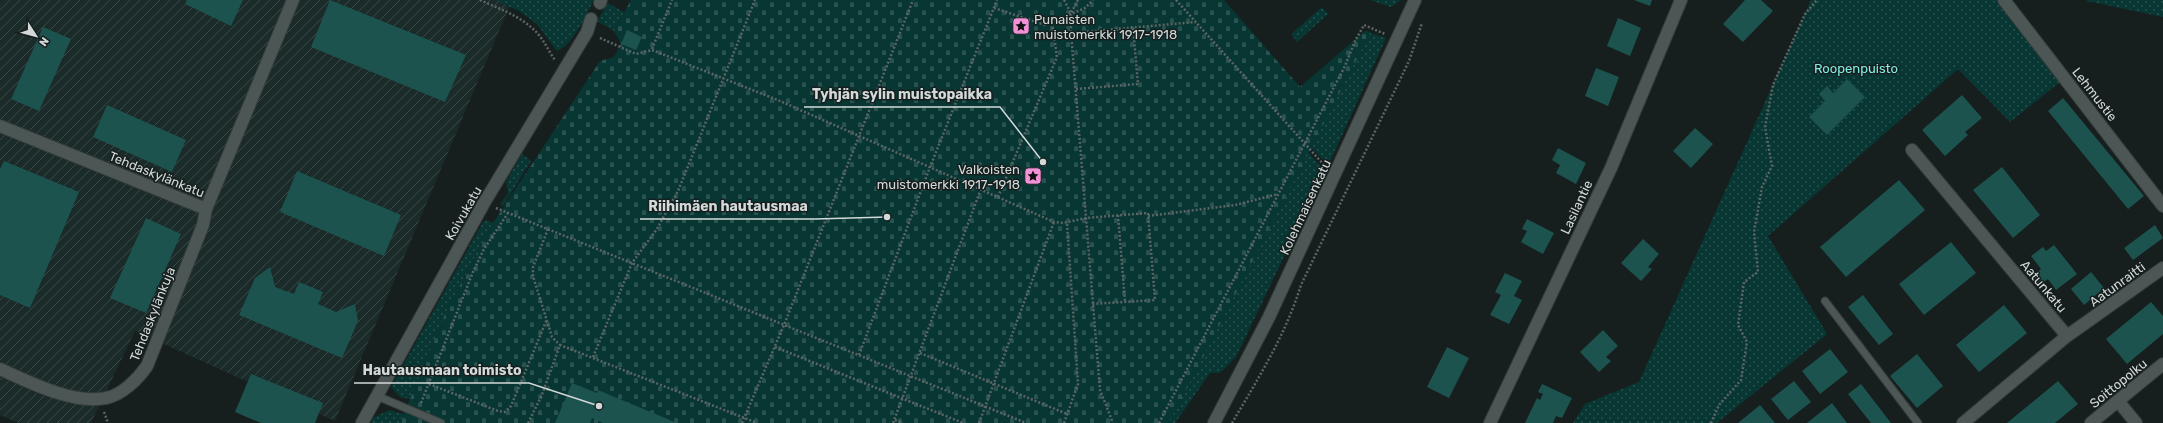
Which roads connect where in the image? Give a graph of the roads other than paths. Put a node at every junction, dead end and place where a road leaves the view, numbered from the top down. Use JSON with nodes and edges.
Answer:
{"nodes":[{"id":1,"x":292,"y":0,"type":"edge"},
{"id":2,"x":1415,"y":0,"type":"edge"},
{"id":3,"x":1681,"y":0,"type":"edge"},
{"id":4,"x":2004,"y":0,"type":"edge"},
{"id":5,"x":591,"y":19,"type":"dead end"},
{"id":6,"x":0,"y":126,"type":"edge"},
{"id":7,"x":1912,"y":150,"type":"dead end"},
{"id":8,"x":2163,"y":206,"type":"edge"},
{"id":9,"x":206,"y":209,"type":"junction"},
{"id":10,"x":2163,"y":268,"type":"edge"},
{"id":11,"x":1825,"y":301,"type":"dead end"},
{"id":12,"x":2067,"y":336,"type":"junction"},
{"id":13,"x":2163,"y":364,"type":"edge"},
{"id":14,"x":0,"y":369,"type":"edge"},
{"id":15,"x":377,"y":396,"type":"junction"},
{"id":16,"x":2118,"y":401,"type":"junction"},
{"id":17,"x":362,"y":423,"type":"edge"},
{"id":18,"x":441,"y":423,"type":"edge"},
{"id":19,"x":1214,"y":423,"type":"edge"},
{"id":20,"x":1490,"y":423,"type":"edge"},
{"id":21,"x":1918,"y":423,"type":"edge"},
{"id":22,"x":1963,"y":423,"type":"edge"},
{"id":23,"x":2091,"y":423,"type":"edge"},
{"id":24,"x":2136,"y":423,"type":"edge"}],
"edges":[{"from":1,"to":9,"type":"street","name":"Tehdaskylänkatu"},
{"from":2,"to":19,"type":"street","name":"Kolehmaisenkatu"},
{"from":3,"to":20,"type":"street","name":"Lasilantie"},
{"from":4,"to":8,"type":"street","name":"Lehmustie"},
{"from":5,"to":15,"type":"street","name":"Koivukatu"},
{"from":6,"to":9,"type":"street","name":"Tehdaskylänkatu"},
{"from":7,"to":12,"type":"street","name":"Aatunkatu"},
{"from":9,"to":14,"type":"street","name":"Tehdaskylänkuja"},
{"from":10,"to":12,"type":"street","name":"Aatunraitti"},
{"from":11,"to":21,"type":"lane"},
{"from":12,"to":22,"type":"street"},
{"from":13,"to":16,"type":"street","name":"Soittopolku"},
{"from":15,"to":17,"type":"street","name":"Koivukatu"},
{"from":15,"to":18,"type":"lane"},
{"from":16,"to":23,"type":"street","name":"Soittopolku"},
{"from":16,"to":24,"type":"street"}]}
